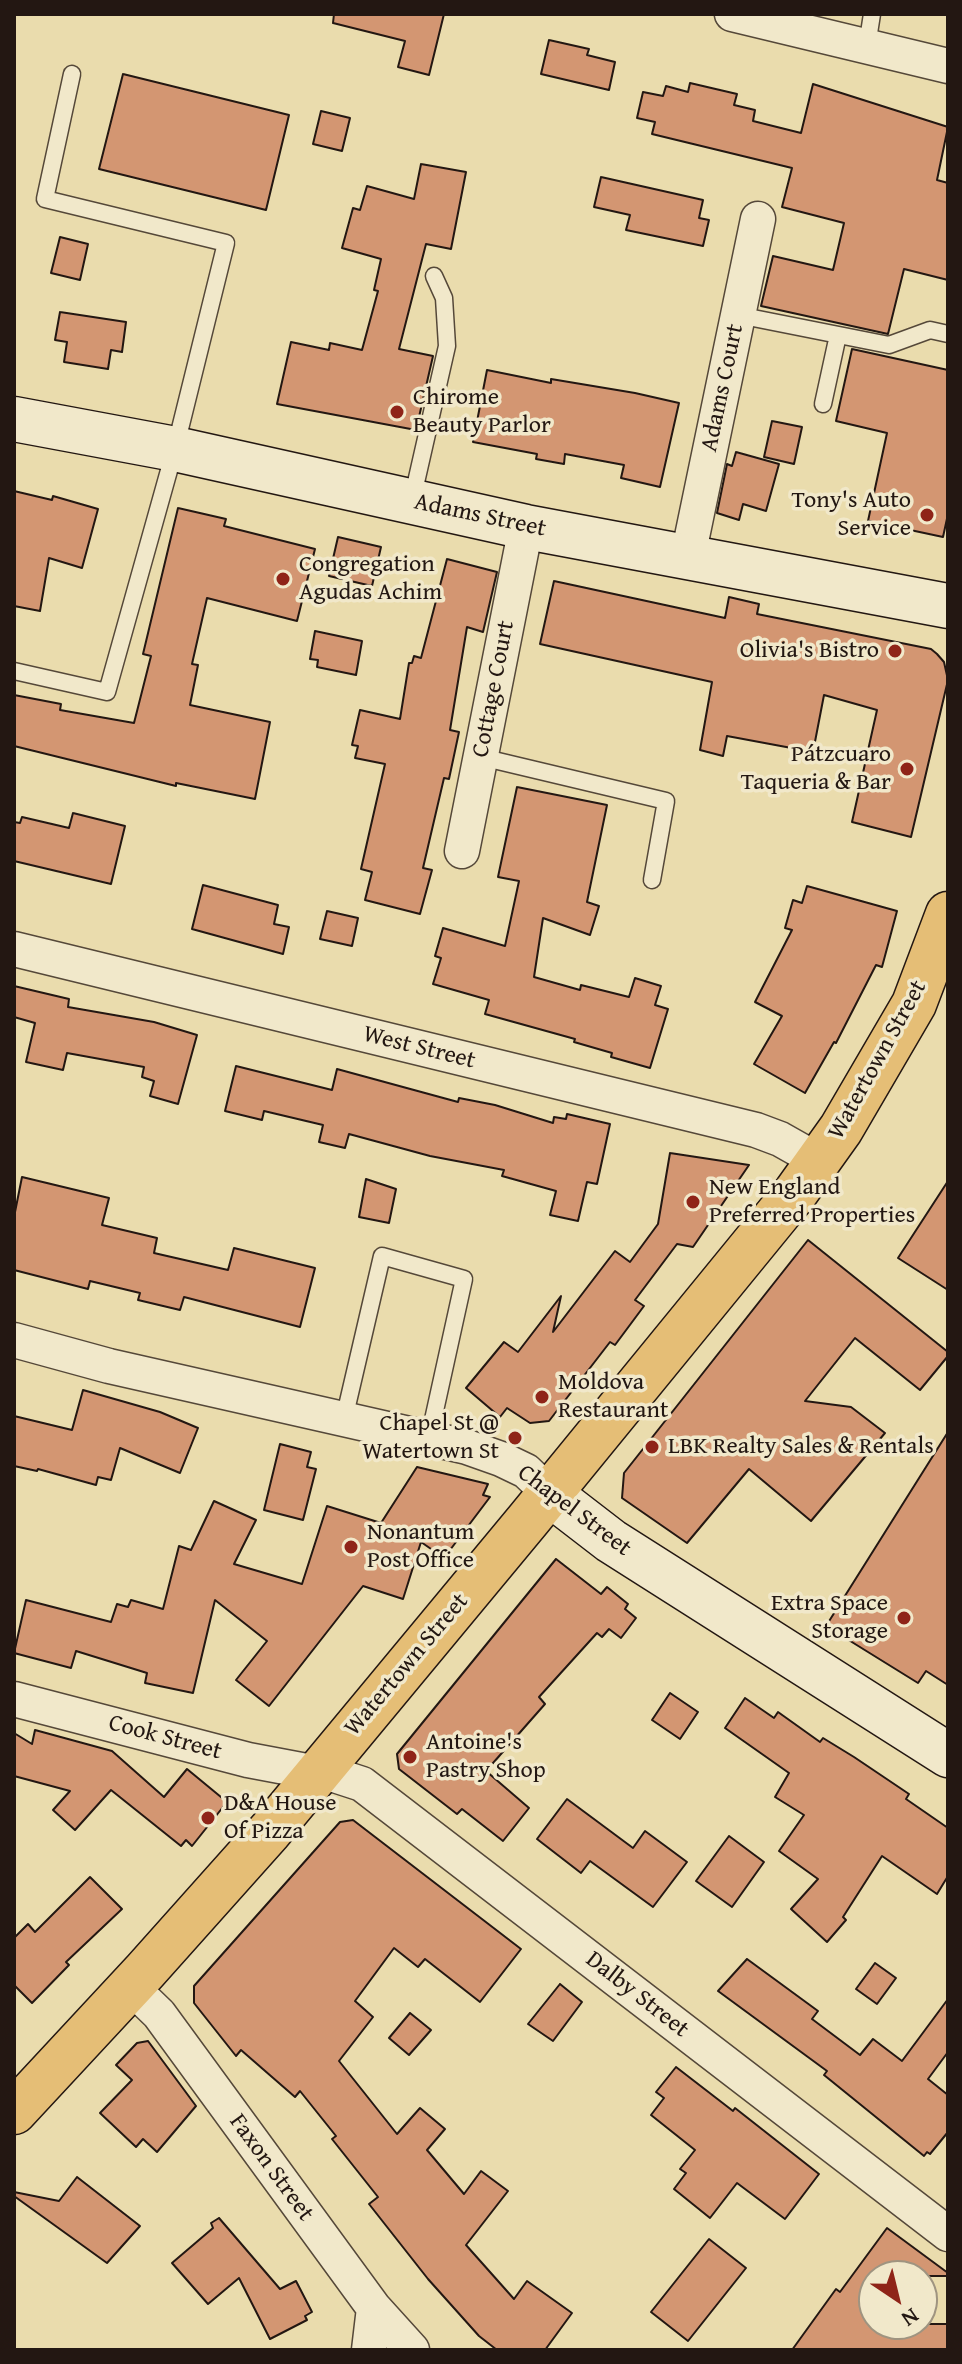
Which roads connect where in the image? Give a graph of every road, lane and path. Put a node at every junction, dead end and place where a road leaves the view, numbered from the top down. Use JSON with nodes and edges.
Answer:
{"nodes":[{"id":1,"x":732,"y":14,"type":"edge"},
{"id":2,"x":870,"y":30,"type":"edge"},
{"id":3,"x":948,"y":66,"type":"edge"},
{"id":4,"x":72,"y":74,"type":"dead end"},
{"id":5,"x":758,"y":219,"type":"dead end"},
{"id":6,"x":434,"y":276,"type":"dead end"},
{"id":7,"x":738,"y":315,"type":"junction"},
{"id":8,"x":948,"y":334,"type":"edge"},
{"id":9,"x":838,"y":335,"type":"junction"},
{"id":10,"x":823,"y":404,"type":"dead end"},
{"id":11,"x":14,"y":419,"type":"edge"},
{"id":12,"x":175,"y":449,"type":"junction"},
{"id":13,"x":412,"y":502,"type":"junction"},
{"id":14,"x":526,"y":527,"type":"junction"},
{"id":15,"x":688,"y":556,"type":"junction"},
{"id":16,"x":948,"y":606,"type":"edge"},
{"id":17,"x":14,"y":671,"type":"edge"},
{"id":18,"x":481,"y":757,"type":"junction"},
{"id":19,"x":462,"y":851,"type":"dead end"},
{"id":20,"x":652,"y":880,"type":"dead end"},
{"id":21,"x":948,"y":914,"type":"edge"},
{"id":22,"x":14,"y":949,"type":"edge"},
{"id":23,"x":940,"y":961,"type":"edge"},
{"id":24,"x":819,"y":1161,"type":"junction"},
{"id":25,"x":14,"y":1340,"type":"edge"},
{"id":26,"x":344,"y":1419,"type":"junction"},
{"id":27,"x":429,"y":1438,"type":"junction"},
{"id":28,"x":550,"y":1494,"type":"junction"},
{"id":29,"x":14,"y":1699,"type":"edge"},
{"id":30,"x":948,"y":1755,"type":"edge"},
{"id":31,"x":318,"y":1772,"type":"junction"},
{"id":32,"x":130,"y":1986,"type":"junction"},
{"id":33,"x":14,"y":2112,"type":"edge"},
{"id":34,"x":948,"y":2234,"type":"edge"},
{"id":35,"x":374,"y":2308,"type":"junction"},
{"id":36,"x":369,"y":2350,"type":"edge"},
{"id":37,"x":412,"y":2350,"type":"edge"}],
"edges":[{"from":1,"to":2,"type":"street"},
{"from":2,"to":3,"type":"street"},
{"from":4,"to":12,"type":"lane"},
{"from":5,"to":7,"type":"street","name":"Adams Court"},
{"from":6,"to":13,"type":"lane"},
{"from":7,"to":9,"type":"lane"},
{"from":7,"to":15,"type":"street","name":"Adams Court"},
{"from":8,"to":9,"type":"lane"},
{"from":9,"to":10,"type":"lane"},
{"from":11,"to":12,"type":"street","name":"Adams Street"},
{"from":12,"to":13,"type":"street","name":"Adams Street"},
{"from":12,"to":17,"type":"lane"},
{"from":13,"to":14,"type":"street","name":"Adams Street"},
{"from":14,"to":15,"type":"street","name":"Adams Street"},
{"from":14,"to":18,"type":"street","name":"Cottage Court"},
{"from":15,"to":16,"type":"street","name":"Adams Street"},
{"from":18,"to":19,"type":"street","name":"Cottage Court"},
{"from":18,"to":20,"type":"lane"},
{"from":21,"to":23,"type":"main road","name":"Watertown Street"},
{"from":22,"to":24,"type":"street","name":"West Street"},
{"from":23,"to":24,"type":"main road","name":"Watertown Street"},
{"from":24,"to":28,"type":"main road","name":"Watertown Street"},
{"from":25,"to":26,"type":"street","name":"Chapel Street"},
{"from":26,"to":27,"type":"street","name":"Chapel Street"},
{"from":26,"to":27,"type":"lane"},
{"from":27,"to":28,"type":"street","name":"Chapel Street"},
{"from":28,"to":30,"type":"street","name":"Chapel Street"},
{"from":28,"to":31,"type":"main road","name":"Watertown Street"},
{"from":29,"to":31,"type":"street","name":"Cook Street"},
{"from":31,"to":32,"type":"main road","name":"Watertown Street"},
{"from":31,"to":34,"type":"street","name":"Dalby Street"},
{"from":32,"to":33,"type":"main road","name":"Watertown Street"},
{"from":32,"to":35,"type":"street","name":"Faxon Street"},
{"from":35,"to":36,"type":"street"},
{"from":35,"to":37,"type":"street","name":"Faxon Street"}]}
